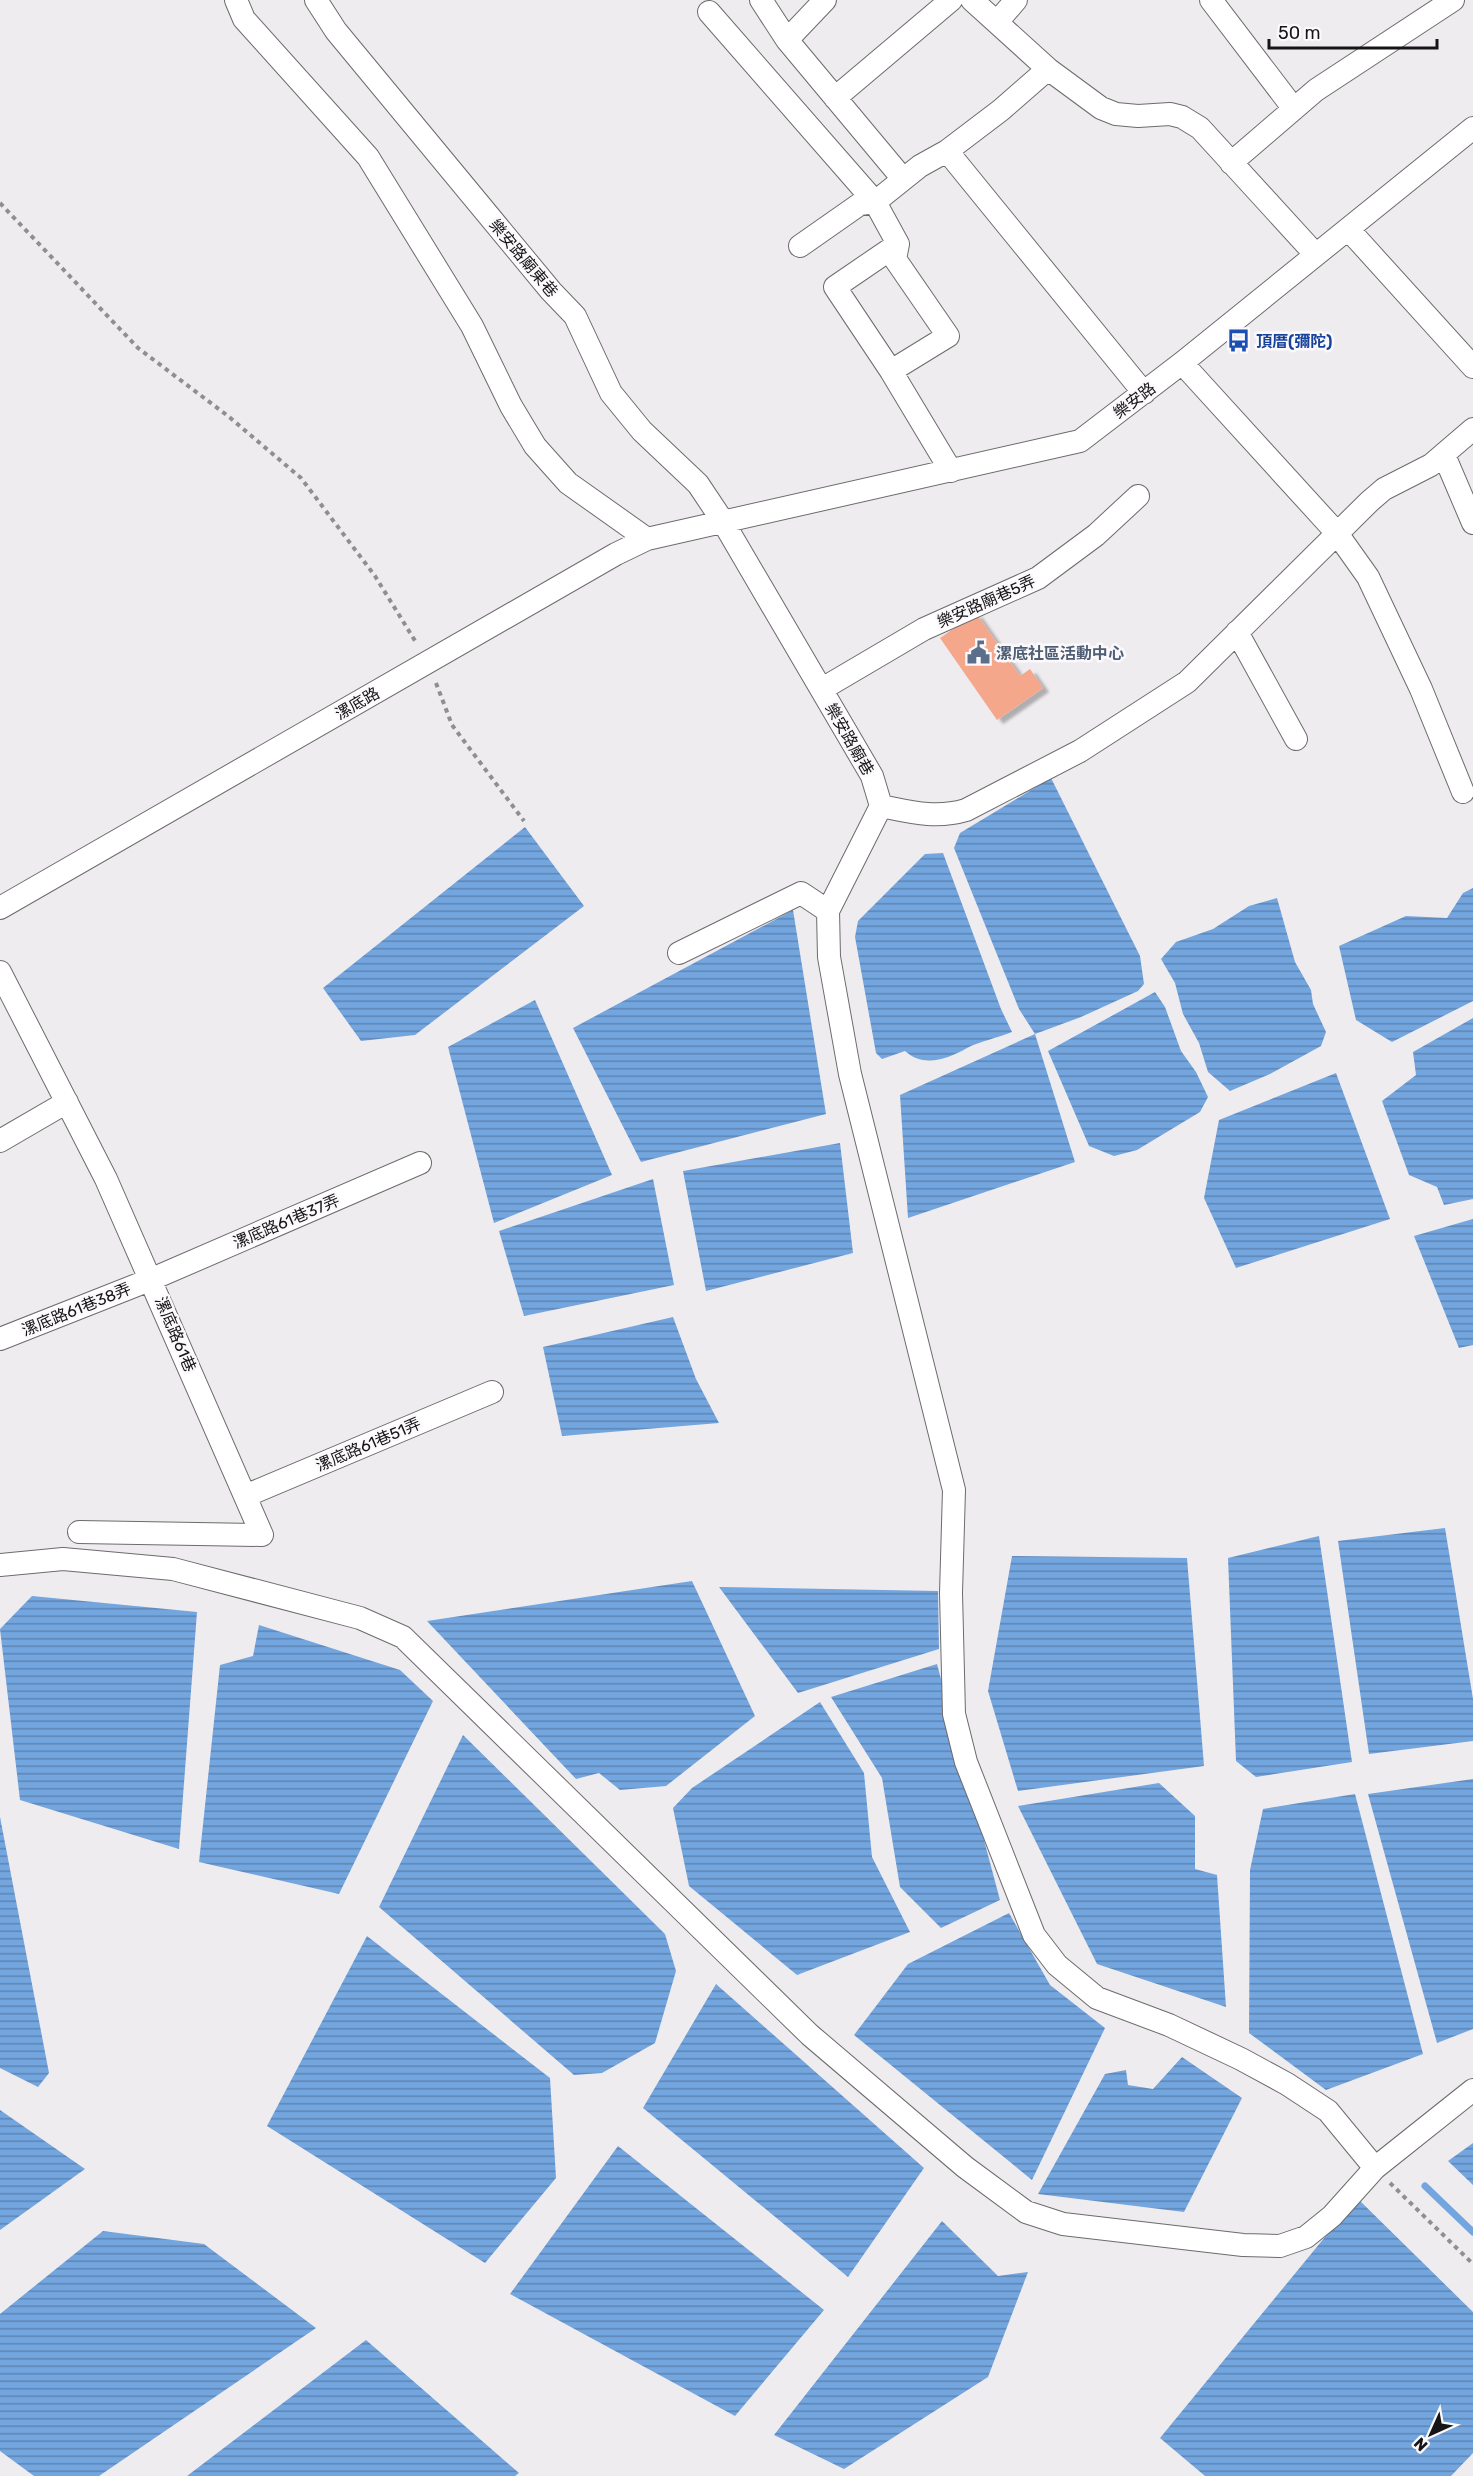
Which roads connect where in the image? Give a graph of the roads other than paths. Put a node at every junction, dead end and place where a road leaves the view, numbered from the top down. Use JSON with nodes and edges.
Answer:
{"nodes":[{"id":1,"x":236,"y":0,"type":"edge"},
{"id":2,"x":316,"y":0,"type":"edge"},
{"id":3,"x":761,"y":0,"type":"edge"},
{"id":4,"x":825,"y":0,"type":"edge"},
{"id":5,"x":951,"y":0,"type":"edge"},
{"id":6,"x":972,"y":0,"type":"edge"},
{"id":7,"x":1016,"y":0,"type":"edge"},
{"id":8,"x":1211,"y":0,"type":"edge"},
{"id":9,"x":1453,"y":0,"type":"edge"},
{"id":10,"x":709,"y":12,"type":"dead end"},
{"id":11,"x":998,"y":21,"type":"junction"},
{"id":12,"x":787,"y":40,"type":"junction"},
{"id":13,"x":1048,"y":69,"type":"junction"},
{"id":14,"x":835,"y":98,"type":"junction"},
{"id":15,"x":1294,"y":109,"type":"junction"},
{"id":16,"x":1473,"y":128,"type":"edge"},
{"id":17,"x":947,"y":152,"type":"junction"},
{"id":18,"x":1231,"y":162,"type":"junction"},
{"id":19,"x":903,"y":179,"type":"junction"},
{"id":20,"x":876,"y":202,"type":"junction"},
{"id":21,"x":1349,"y":230,"type":"junction"},
{"id":22,"x":898,"y":243,"type":"junction"},
{"id":23,"x":800,"y":246,"type":"dead end"},
{"id":24,"x":1316,"y":255,"type":"junction"},
{"id":25,"x":1182,"y":363,"type":"junction"},
{"id":26,"x":1473,"y":367,"type":"edge"},
{"id":27,"x":891,"y":371,"type":"junction"},
{"id":28,"x":1144,"y":393,"type":"junction"},
{"id":29,"x":1473,"y":429,"type":"edge"},
{"id":30,"x":1444,"y":455,"type":"junction"},
{"id":31,"x":951,"y":471,"type":"junction"},
{"id":32,"x":1138,"y":496,"type":"dead end"},
{"id":33,"x":722,"y":520,"type":"junction"},
{"id":34,"x":1473,"y":523,"type":"edge"},
{"id":35,"x":1336,"y":532,"type":"junction"},
{"id":36,"x":646,"y":539,"type":"junction"},
{"id":37,"x":1237,"y":633,"type":"junction"},
{"id":38,"x":822,"y":689,"type":"junction"},
{"id":39,"x":1296,"y":739,"type":"dead end"},
{"id":40,"x":1463,"y":792,"type":"dead end"},
{"id":41,"x":881,"y":806,"type":"junction"},
{"id":42,"x":0,"y":908,"type":"edge"},
{"id":43,"x":828,"y":911,"type":"junction"},
{"id":44,"x":679,"y":953,"type":"dead end"},
{"id":45,"x":0,"y":972,"type":"edge"},
{"id":46,"x":67,"y":1102,"type":"junction"},
{"id":47,"x":0,"y":1140,"type":"edge"},
{"id":48,"x":420,"y":1163,"type":"dead end"},
{"id":49,"x":152,"y":1279,"type":"junction"},
{"id":50,"x":0,"y":1339,"type":"edge"},
{"id":51,"x":492,"y":1392,"type":"dead end"},
{"id":52,"x":245,"y":1496,"type":"junction"},
{"id":53,"x":79,"y":1532,"type":"dead end"},
{"id":54,"x":0,"y":1565,"type":"edge"},
{"id":55,"x":1473,"y":2090,"type":"edge"},
{"id":56,"x":1375,"y":2168,"type":"junction"}],
"edges":[{"from":1,"to":36,"type":"street"},
{"from":2,"to":33,"type":"street","name":"樂安路廟東巷"},
{"from":3,"to":12,"type":"street"},
{"from":4,"to":12,"type":"street"},
{"from":5,"to":14,"type":"street"},
{"from":6,"to":11,"type":"street"},
{"from":7,"to":11,"type":"street"},
{"from":8,"to":15,"type":"street"},
{"from":9,"to":15,"type":"street"},
{"from":10,"to":20,"type":"street"},
{"from":11,"to":13,"type":"street"},
{"from":12,"to":14,"type":"street"},
{"from":13,"to":17,"type":"street"},
{"from":13,"to":18,"type":"street"},
{"from":14,"to":19,"type":"street"},
{"from":15,"to":18,"type":"street"},
{"from":16,"to":21,"type":"street","name":"樂安路"},
{"from":17,"to":19,"type":"street"},
{"from":17,"to":28,"type":"street"},
{"from":18,"to":24,"type":"street"},
{"from":19,"to":20,"type":"street"},
{"from":20,"to":22,"type":"street"},
{"from":20,"to":23,"type":"street"},
{"from":21,"to":24,"type":"street","name":"樂安路"},
{"from":21,"to":26,"type":"street"},
{"from":22,"to":27,"type":"street"},
{"from":22,"to":27,"type":"street"},
{"from":24,"to":25,"type":"street","name":"樂安路"},
{"from":25,"to":28,"type":"street","name":"樂安路"},
{"from":25,"to":35,"type":"street"},
{"from":27,"to":31,"type":"street"},
{"from":28,"to":31,"type":"street","name":"樂安路"},
{"from":29,"to":30,"type":"street"},
{"from":30,"to":34,"type":"street"},
{"from":30,"to":35,"type":"street"},
{"from":31,"to":33,"type":"street","name":"樂安路"},
{"from":32,"to":38,"type":"street","name":"樂安路廟巷5弄"},
{"from":33,"to":36,"type":"street","name":"漯底路"},
{"from":33,"to":38,"type":"street","name":"樂安路廟巷"},
{"from":35,"to":37,"type":"street"},
{"from":35,"to":40,"type":"street"},
{"from":36,"to":42,"type":"street","name":"漯底路"},
{"from":37,"to":39,"type":"street"},
{"from":37,"to":41,"type":"street"},
{"from":38,"to":41,"type":"street","name":"樂安路廟巷"},
{"from":41,"to":43,"type":"street"},
{"from":43,"to":44,"type":"street"},
{"from":43,"to":56,"type":"street"},
{"from":45,"to":46,"type":"street","name":"漯底路61巷"},
{"from":46,"to":47,"type":"street"},
{"from":46,"to":49,"type":"street","name":"漯底路61巷"},
{"from":48,"to":49,"type":"street","name":"漯底路61巷37弄"},
{"from":49,"to":50,"type":"street","name":"漯底路61巷38弄"},
{"from":49,"to":52,"type":"street","name":"漯底路61巷"},
{"from":51,"to":52,"type":"street","name":"漯底路61巷51弄"},
{"from":52,"to":53,"type":"street","name":"漯底路61巷"},
{"from":54,"to":56,"type":"street"},
{"from":55,"to":56,"type":"street"}]}
